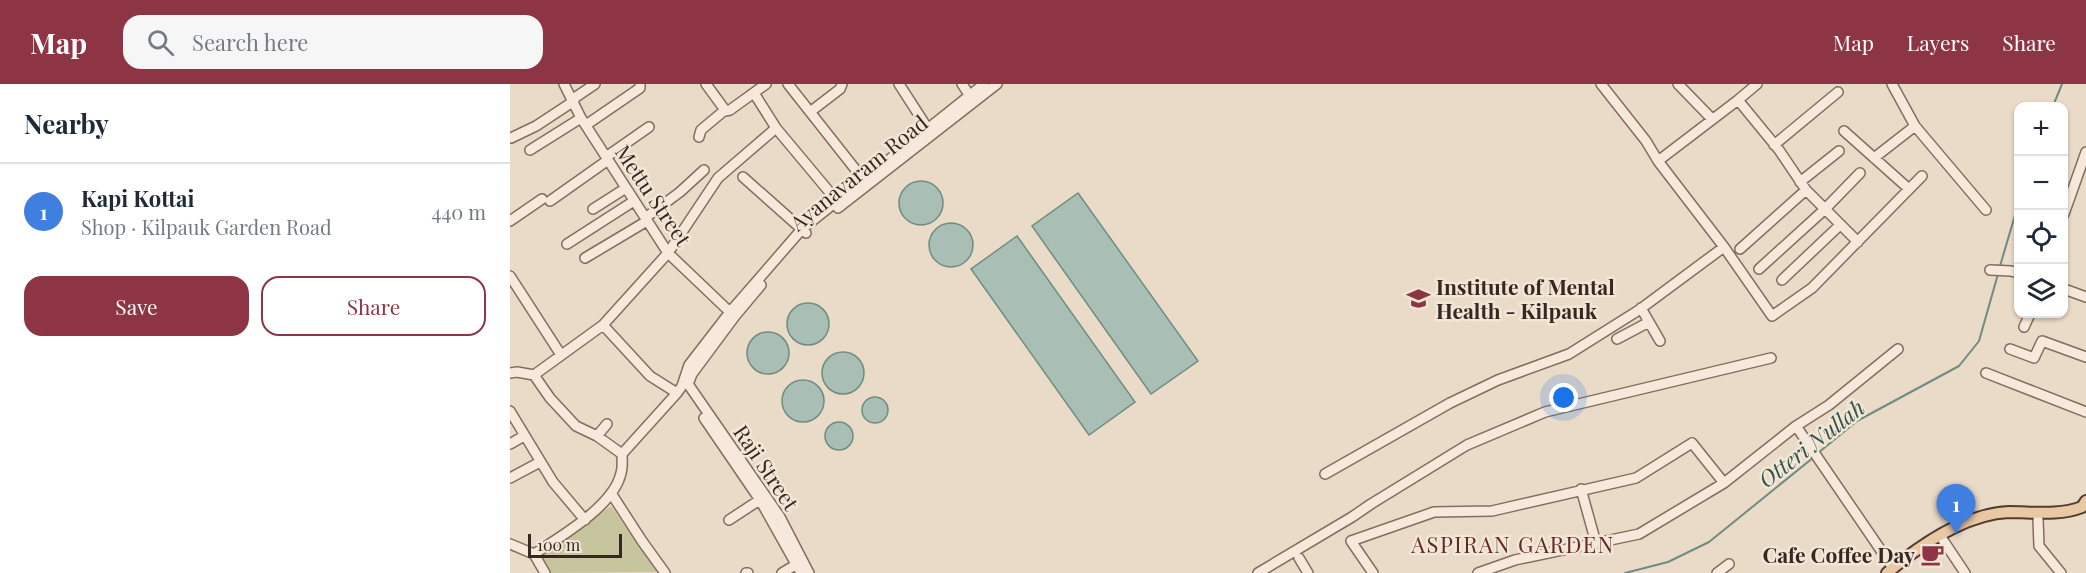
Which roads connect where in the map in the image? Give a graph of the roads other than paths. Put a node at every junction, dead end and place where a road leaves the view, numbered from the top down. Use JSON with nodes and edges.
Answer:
{"nodes":[{"id":1,"x":564,"y":84,"type":"edge"},
{"id":2,"x":595,"y":84,"type":"edge"},
{"id":3,"x":640,"y":84,"type":"edge"},
{"id":4,"x":706,"y":84,"type":"edge"},
{"id":5,"x":766,"y":84,"type":"edge"},
{"id":6,"x":788,"y":84,"type":"edge"},
{"id":7,"x":842,"y":84,"type":"edge"},
{"id":8,"x":899,"y":84,"type":"edge"},
{"id":9,"x":962,"y":84,"type":"edge"},
{"id":10,"x":984,"y":84,"type":"edge"},
{"id":11,"x":997,"y":84,"type":"edge"},
{"id":12,"x":1601,"y":84,"type":"edge"},
{"id":13,"x":1678,"y":84,"type":"edge"},
{"id":14,"x":1757,"y":84,"type":"edge"},
{"id":15,"x":1892,"y":84,"type":"edge"},
{"id":16,"x":1838,"y":92,"type":"dead end"},
{"id":17,"x":754,"y":93,"type":"junction"},
{"id":18,"x":970,"y":96,"type":"junction"},
{"id":19,"x":573,"y":100,"type":"junction"},
{"id":20,"x":1738,"y":100,"type":"junction"},
{"id":21,"x":725,"y":111,"type":"junction"},
{"id":22,"x":810,"y":111,"type":"junction"},
{"id":23,"x":1712,"y":119,"type":"junction"},
{"id":24,"x":583,"y":122,"type":"junction"},
{"id":25,"x":1915,"y":126,"type":"junction"},
{"id":26,"x":649,"y":128,"type":"dead end"},
{"id":27,"x":776,"y":128,"type":"junction"},
{"id":28,"x":928,"y":129,"type":"junction"},
{"id":29,"x":1844,"y":131,"type":"dead end"},
{"id":30,"x":699,"y":137,"type":"dead end"},
{"id":31,"x":511,"y":138,"type":"edge"},
{"id":32,"x":1774,"y":145,"type":"junction"},
{"id":33,"x":530,"y":150,"type":"dead end"},
{"id":34,"x":1839,"y":151,"type":"dead end"},
{"id":35,"x":607,"y":158,"type":"junction"},
{"id":36,"x":1874,"y":158,"type":"junction"},
{"id":37,"x":2085,"y":158,"type":"edge"},
{"id":38,"x":1658,"y":161,"type":"junction"},
{"id":39,"x":704,"y":170,"type":"dead end"},
{"id":40,"x":1860,"y":173,"type":"dead end"},
{"id":41,"x":1922,"y":176,"type":"dead end"},
{"id":42,"x":743,"y":177,"type":"dead end"},
{"id":43,"x":863,"y":179,"type":"junction"},
{"id":44,"x":1803,"y":186,"type":"junction"},
{"id":45,"x":626,"y":188,"type":"junction"},
{"id":46,"x":1909,"y":189,"type":"junction"},
{"id":47,"x":633,"y":201,"type":"junction"},
{"id":48,"x":837,"y":201,"type":"junction"},
{"id":49,"x":593,"y":209,"type":"dead end"},
{"id":50,"x":1824,"y":210,"type":"junction"},
{"id":51,"x":1986,"y":210,"type":"dead end"},
{"id":52,"x":2066,"y":210,"type":"edge"},
{"id":53,"x":646,"y":220,"type":"junction"},
{"id":54,"x":510,"y":221,"type":"edge"},
{"id":55,"x":1840,"y":225,"type":"junction"},
{"id":56,"x":804,"y":231,"type":"junction"},
{"id":57,"x":1858,"y":242,"type":"junction"},
{"id":58,"x":567,"y":244,"type":"dead end"},
{"id":59,"x":1724,"y":247,"type":"junction"},
{"id":60,"x":1740,"y":249,"type":"dead end"},
{"id":61,"x":668,"y":253,"type":"junction"},
{"id":62,"x":585,"y":258,"type":"dead end"},
{"id":63,"x":1759,"y":268,"type":"dead end"},
{"id":64,"x":1990,"y":270,"type":"dead end"},
{"id":65,"x":2014,"y":272,"type":"edge"},
{"id":66,"x":510,"y":276,"type":"edge"},
{"id":67,"x":1782,"y":280,"type":"dead end"},
{"id":68,"x":2068,"y":290,"type":"edge"},
{"id":69,"x":2086,"y":297,"type":"edge"},
{"id":70,"x":1641,"y":308,"type":"junction"},
{"id":71,"x":732,"y":315,"type":"junction"},
{"id":72,"x":2028,"y":318,"type":"edge"},
{"id":73,"x":1649,"y":322,"type":"junction"},
{"id":74,"x":603,"y":325,"type":"junction"},
{"id":75,"x":2024,"y":327,"type":"dead end"},
{"id":76,"x":1617,"y":339,"type":"dead end"},
{"id":77,"x":1660,"y":341,"type":"dead end"},
{"id":78,"x":1898,"y":349,"type":"dead end"},
{"id":79,"x":2010,"y":349,"type":"dead end"},
{"id":80,"x":561,"y":355,"type":"junction"},
{"id":81,"x":2086,"y":357,"type":"edge"},
{"id":82,"x":1771,"y":358,"type":"dead end"},
{"id":83,"x":510,"y":373,"type":"edge"},
{"id":84,"x":1986,"y":373,"type":"dead end"},
{"id":85,"x":534,"y":375,"type":"junction"},
{"id":86,"x":682,"y":388,"type":"junction"},
{"id":87,"x":510,"y":411,"type":"edge"},
{"id":88,"x":2086,"y":412,"type":"edge"},
{"id":89,"x":607,"y":424,"type":"dead end"},
{"id":90,"x":1796,"y":426,"type":"junction"},
{"id":91,"x":524,"y":436,"type":"junction"},
{"id":92,"x":597,"y":436,"type":"junction"},
{"id":93,"x":510,"y":444,"type":"edge"},
{"id":94,"x":622,"y":454,"type":"junction"},
{"id":95,"x":540,"y":462,"type":"junction"},
{"id":96,"x":1325,"y":474,"type":"dead end"},
{"id":97,"x":510,"y":478,"type":"edge"},
{"id":98,"x":1725,"y":483,"type":"junction"},
{"id":99,"x":1581,"y":489,"type":"junction"},
{"id":100,"x":611,"y":493,"type":"junction"},
{"id":101,"x":763,"y":498,"type":"junction"},
{"id":102,"x":2085,"y":507,"type":"edge"},
{"id":103,"x":2038,"y":519,"type":"junction"},
{"id":104,"x":585,"y":520,"type":"junction"},
{"id":105,"x":729,"y":520,"type":"dead end"},
{"id":106,"x":1943,"y":540,"type":"junction"},
{"id":107,"x":1596,"y":543,"type":"junction"},
{"id":108,"x":510,"y":544,"type":"edge"},
{"id":109,"x":534,"y":554,"type":"junction"},
{"id":110,"x":1299,"y":558,"type":"dead end"},
{"id":111,"x":1729,"y":564,"type":"dead end"},
{"id":112,"x":799,"y":568,"type":"edge"},
{"id":113,"x":1892,"y":571,"type":"edge"},
{"id":114,"x":662,"y":572,"type":"edge"},
{"id":115,"x":545,"y":573,"type":"edge"},
{"id":116,"x":782,"y":573,"type":"edge"},
{"id":117,"x":809,"y":573,"type":"edge"},
{"id":118,"x":1257,"y":573,"type":"edge"},
{"id":119,"x":1308,"y":573,"type":"edge"},
{"id":120,"x":1373,"y":573,"type":"edge"},
{"id":121,"x":1478,"y":573,"type":"edge"},
{"id":122,"x":1717,"y":573,"type":"edge"},
{"id":123,"x":1965,"y":573,"type":"edge"},
{"id":124,"x":2061,"y":573,"type":"edge"}],
"edges":[{"from":1,"to":19,"type":"street","name":"Mettu Street"},
{"from":2,"to":19,"type":"street"},
{"from":3,"to":24,"type":"street"},
{"from":4,"to":21,"type":"street"},
{"from":5,"to":17,"type":"street"},
{"from":6,"to":22,"type":"street"},
{"from":7,"to":22,"type":"street"},
{"from":8,"to":28,"type":"street"},
{"from":9,"to":18,"type":"street"},
{"from":10,"to":18,"type":"street","name":"Ayanavaram Road"},
{"from":11,"to":56,"type":"street","name":"Ayanavaram Road"},
{"from":12,"to":38,"type":"street"},
{"from":13,"to":23,"type":"street"},
{"from":14,"to":20,"type":"street"},
{"from":15,"to":25,"type":"street"},
{"from":16,"to":32,"type":"street"},
{"from":17,"to":21,"type":"street"},
{"from":17,"to":27,"type":"street"},
{"from":18,"to":28,"type":"street","name":"Ayanavaram Road"},
{"from":19,"to":24,"type":"street","name":"Mettu Street"},
{"from":19,"to":31,"type":"street"},
{"from":20,"to":23,"type":"street"},
{"from":20,"to":32,"type":"street"},
{"from":21,"to":30,"type":"street"},
{"from":22,"to":43,"type":"street"},
{"from":23,"to":38,"type":"street"},
{"from":24,"to":33,"type":"street"},
{"from":24,"to":35,"type":"street","name":"Mettu Street"},
{"from":25,"to":36,"type":"street"},
{"from":25,"to":51,"type":"street"},
{"from":26,"to":35,"type":"street"},
{"from":27,"to":48,"type":"street"},
{"from":27,"to":61,"type":"street"},
{"from":28,"to":43,"type":"street","name":"Ayanavaram Road"},
{"from":29,"to":36,"type":"street"},
{"from":32,"to":44,"type":"street"},
{"from":34,"to":44,"type":"street"},
{"from":35,"to":45,"type":"street","name":"Mettu Street"},
{"from":35,"to":54,"type":"street"},
{"from":36,"to":46,"type":"street"},
{"from":37,"to":52,"type":"street"},
{"from":38,"to":59,"type":"street"},
{"from":39,"to":53,"type":"street"},
{"from":40,"to":50,"type":"street"},
{"from":41,"to":46,"type":"street"},
{"from":42,"to":56,"type":"street"},
{"from":43,"to":48,"type":"street","name":"Ayanavaram Road"},
{"from":44,"to":50,"type":"street"},
{"from":44,"to":60,"type":"street"},
{"from":45,"to":47,"type":"street","name":"Mettu Street"},
{"from":45,"to":49,"type":"street"},
{"from":46,"to":57,"type":"street"},
{"from":47,"to":53,"type":"street","name":"Mettu Street"},
{"from":47,"to":58,"type":"street"},
{"from":48,"to":56,"type":"street","name":"Ayanavaram Road"},
{"from":50,"to":55,"type":"street"},
{"from":50,"to":63,"type":"street"},
{"from":53,"to":61,"type":"street","name":"Mettu Street"},
{"from":53,"to":62,"type":"street"},
{"from":55,"to":57,"type":"street"},
{"from":55,"to":67,"type":"street"},
{"from":56,"to":71,"type":"street","name":"Ayanavaram Road"},
{"from":57,"to":59,"type":"street"},
{"from":59,"to":70,"type":"street"},
{"from":61,"to":71,"type":"street","name":"Mettu Street"},
{"from":61,"to":74,"type":"street"},
{"from":64,"to":65,"type":"street"},
{"from":66,"to":80,"type":"street"},
{"from":68,"to":69,"type":"street"},
{"from":70,"to":73,"type":"street"},
{"from":70,"to":96,"type":"street"},
{"from":71,"to":86,"type":"street","name":"Ayanavaram Road"},
{"from":72,"to":75,"type":"street"},
{"from":73,"to":76,"type":"street"},
{"from":73,"to":77,"type":"street"},
{"from":74,"to":80,"type":"street"},
{"from":74,"to":86,"type":"street"},
{"from":78,"to":90,"type":"street"},
{"from":79,"to":81,"type":"street"},
{"from":80,"to":85,"type":"street"},
{"from":82,"to":118,"type":"street"},
{"from":83,"to":85,"type":"street"},
{"from":84,"to":88,"type":"street"},
{"from":85,"to":92,"type":"street"},
{"from":86,"to":94,"type":"street","name":"Ayanavaram Road"},
{"from":86,"to":101,"type":"street","name":"Raji Street"},
{"from":87,"to":91,"type":"street"},
{"from":89,"to":92,"type":"street"},
{"from":90,"to":98,"type":"street"},
{"from":90,"to":113,"type":"street"},
{"from":91,"to":93,"type":"street"},
{"from":91,"to":95,"type":"street"},
{"from":92,"to":94,"type":"street"},
{"from":94,"to":100,"type":"street"},
{"from":95,"to":97,"type":"street"},
{"from":95,"to":104,"type":"street"},
{"from":98,"to":99,"type":"street"},
{"from":98,"to":107,"type":"street"},
{"from":99,"to":107,"type":"street"},
{"from":99,"to":120,"type":"street"},
{"from":100,"to":104,"type":"street"},
{"from":100,"to":114,"type":"street"},
{"from":101,"to":105,"type":"street"},
{"from":101,"to":112,"type":"street","name":"Raji Street"},
{"from":101,"to":117,"type":"street","name":"Raji Street"},
{"from":102,"to":103,"type":"main road"},
{"from":102,"to":113,"type":"main road"},
{"from":103,"to":106,"type":"main road"},
{"from":103,"to":124,"type":"street"},
{"from":104,"to":109,"type":"street"},
{"from":106,"to":113,"type":"main road"},
{"from":106,"to":123,"type":"street"},
{"from":107,"to":121,"type":"street"},
{"from":108,"to":109,"type":"street"},
{"from":109,"to":115,"type":"street"},
{"from":110,"to":119,"type":"street"},
{"from":111,"to":122,"type":"street"},
{"from":112,"to":116,"type":"street"}]}
